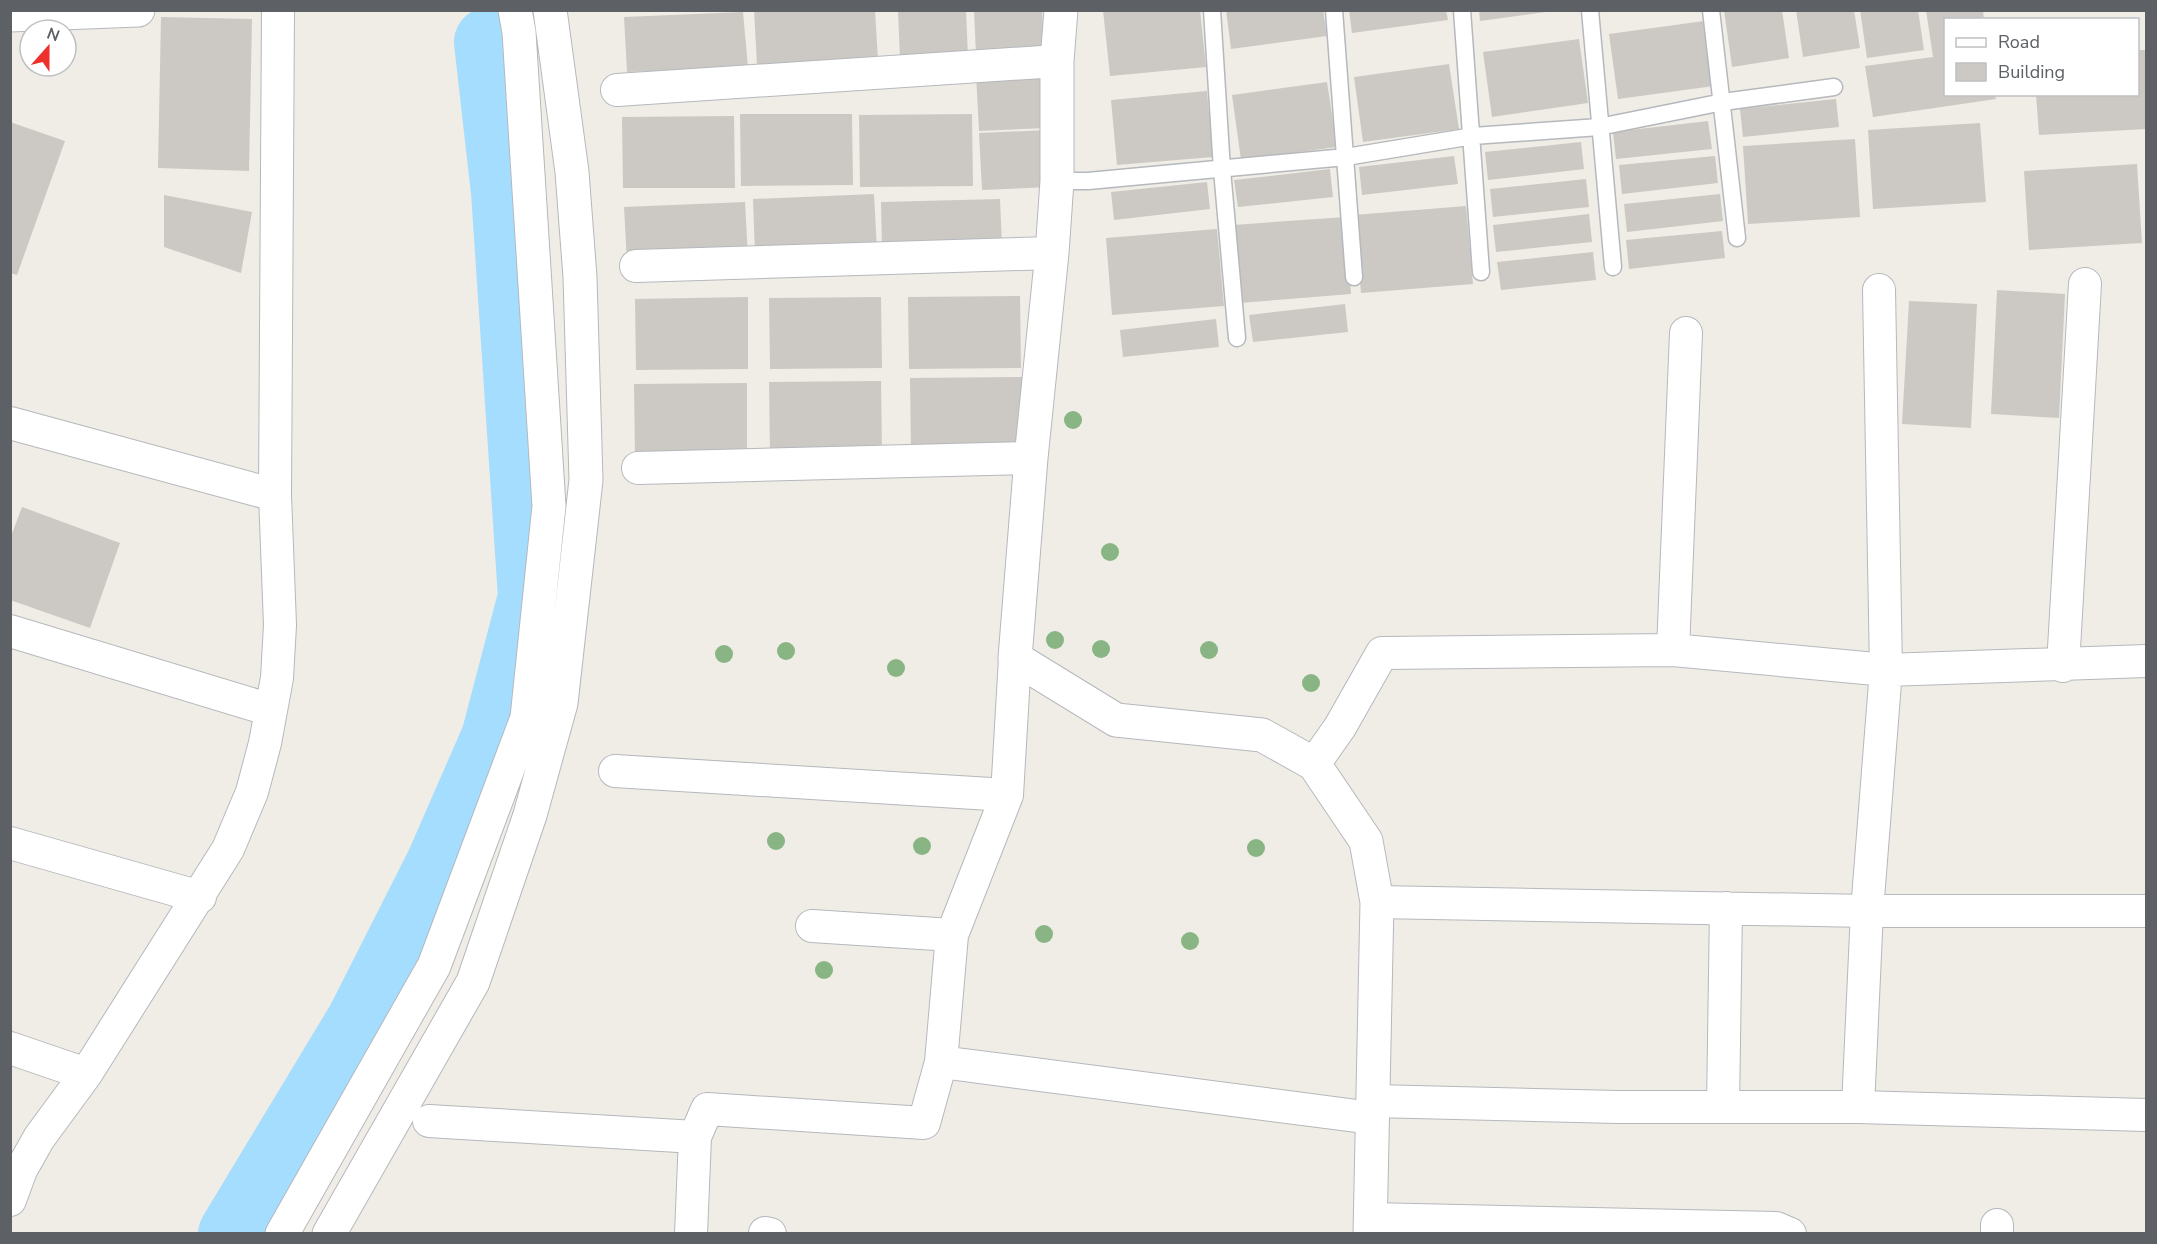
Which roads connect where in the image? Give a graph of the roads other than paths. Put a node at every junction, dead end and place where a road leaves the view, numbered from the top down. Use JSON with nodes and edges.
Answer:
{"nodes":[{"id":1,"x":138,"y":10,"type":"edge"},
{"id":2,"x":278,"y":10,"type":"edge"},
{"id":3,"x":515,"y":10,"type":"edge"},
{"id":4,"x":550,"y":10,"type":"edge"},
{"id":5,"x":1061,"y":10,"type":"edge"},
{"id":6,"x":1212,"y":10,"type":"edge"},
{"id":7,"x":1334,"y":10,"type":"edge"},
{"id":8,"x":1462,"y":10,"type":"edge"},
{"id":9,"x":1590,"y":10,"type":"edge"},
{"id":10,"x":1711,"y":10,"type":"edge"},
{"id":11,"x":10,"y":15,"type":"edge"},
{"id":12,"x":1057,"y":61,"type":"junction"},
{"id":13,"x":1834,"y":87,"type":"dead end"},
{"id":14,"x":617,"y":90,"type":"dead end"},
{"id":15,"x":1723,"y":102,"type":"junction"},
{"id":16,"x":1599,"y":127,"type":"junction"},
{"id":17,"x":1473,"y":136,"type":"junction"},
{"id":18,"x":1346,"y":157,"type":"junction"},
{"id":19,"x":1222,"y":170,"type":"junction"},
{"id":20,"x":1057,"y":181,"type":"junction"},
{"id":21,"x":1737,"y":238,"type":"dead end"},
{"id":22,"x":1052,"y":253,"type":"junction"},
{"id":23,"x":636,"y":266,"type":"dead end"},
{"id":24,"x":1613,"y":267,"type":"dead end"},
{"id":25,"x":1481,"y":272,"type":"dead end"},
{"id":26,"x":1354,"y":277,"type":"dead end"},
{"id":27,"x":2085,"y":284,"type":"dead end"},
{"id":28,"x":1879,"y":290,"type":"dead end"},
{"id":29,"x":1686,"y":333,"type":"dead end"},
{"id":30,"x":1237,"y":338,"type":"dead end"},
{"id":31,"x":10,"y":423,"type":"edge"},
{"id":32,"x":1031,"y":458,"type":"junction"},
{"id":33,"x":638,"y":468,"type":"dead end"},
{"id":34,"x":275,"y":495,"type":"junction"},
{"id":35,"x":10,"y":631,"type":"edge"},
{"id":36,"x":1673,"y":650,"type":"junction"},
{"id":37,"x":1015,"y":658,"type":"junction"},
{"id":38,"x":2146,"y":661,"type":"edge"},
{"id":39,"x":2063,"y":666,"type":"junction"},
{"id":40,"x":1886,"y":670,"type":"junction"},
{"id":41,"x":271,"y":710,"type":"junction"},
{"id":42,"x":1314,"y":764,"type":"junction"},
{"id":43,"x":615,"y":771,"type":"dead end"},
{"id":44,"x":1007,"y":795,"type":"junction"},
{"id":45,"x":10,"y":843,"type":"edge"},
{"id":46,"x":200,"y":897,"type":"junction"},
{"id":47,"x":1377,"y":902,"type":"junction"},
{"id":48,"x":1726,"y":908,"type":"junction"},
{"id":49,"x":1867,"y":911,"type":"junction"},
{"id":50,"x":2146,"y":911,"type":"edge"},
{"id":51,"x":812,"y":926,"type":"dead end"},
{"id":52,"x":951,"y":935,"type":"junction"},
{"id":53,"x":10,"y":1048,"type":"edge"},
{"id":54,"x":940,"y":1062,"type":"junction"},
{"id":55,"x":86,"y":1074,"type":"junction"},
{"id":56,"x":1722,"y":1107,"type":"junction"},
{"id":57,"x":1858,"y":1107,"type":"junction"},
{"id":58,"x":1372,"y":1109,"type":"junction"},
{"id":59,"x":2146,"y":1115,"type":"edge"},
{"id":60,"x":429,"y":1121,"type":"dead end"},
{"id":61,"x":695,"y":1137,"type":"junction"},
{"id":62,"x":10,"y":1200,"type":"edge"},
{"id":63,"x":1370,"y":1226,"type":"edge"},
{"id":64,"x":1606,"y":1229,"type":"edge"},
{"id":65,"x":282,"y":1233,"type":"edge"},
{"id":66,"x":329,"y":1233,"type":"edge"},
{"id":67,"x":691,"y":1233,"type":"edge"},
{"id":68,"x":765,"y":1233,"type":"edge"},
{"id":69,"x":770,"y":1233,"type":"edge"},
{"id":70,"x":1790,"y":1233,"type":"edge"}],
"edges":[{"from":1,"to":11,"type":"street"},
{"from":2,"to":34,"type":"street"},
{"from":3,"to":65,"type":"street"},
{"from":4,"to":66,"type":"street"},
{"from":5,"to":12,"type":"street"},
{"from":6,"to":19,"type":"lane"},
{"from":7,"to":18,"type":"lane"},
{"from":8,"to":17,"type":"lane"},
{"from":9,"to":16,"type":"lane"},
{"from":10,"to":15,"type":"lane"},
{"from":12,"to":14,"type":"street"},
{"from":12,"to":20,"type":"street"},
{"from":13,"to":15,"type":"lane"},
{"from":15,"to":16,"type":"lane"},
{"from":15,"to":21,"type":"lane"},
{"from":16,"to":17,"type":"lane"},
{"from":16,"to":24,"type":"lane"},
{"from":17,"to":18,"type":"lane"},
{"from":17,"to":25,"type":"lane"},
{"from":18,"to":19,"type":"lane"},
{"from":18,"to":26,"type":"lane"},
{"from":19,"to":20,"type":"lane"},
{"from":19,"to":30,"type":"lane"},
{"from":20,"to":22,"type":"street"},
{"from":22,"to":23,"type":"street"},
{"from":22,"to":32,"type":"street"},
{"from":27,"to":39,"type":"street"},
{"from":28,"to":40,"type":"street"},
{"from":29,"to":36,"type":"street"},
{"from":31,"to":34,"type":"street"},
{"from":32,"to":33,"type":"street"},
{"from":32,"to":37,"type":"street"},
{"from":34,"to":41,"type":"street"},
{"from":35,"to":41,"type":"street"},
{"from":36,"to":40,"type":"street"},
{"from":36,"to":42,"type":"street"},
{"from":37,"to":42,"type":"street"},
{"from":37,"to":44,"type":"street"},
{"from":38,"to":39,"type":"street"},
{"from":39,"to":40,"type":"street"},
{"from":40,"to":49,"type":"street"},
{"from":41,"to":46,"type":"street"},
{"from":42,"to":47,"type":"street"},
{"from":43,"to":44,"type":"street"},
{"from":44,"to":52,"type":"street"},
{"from":45,"to":46,"type":"street"},
{"from":46,"to":55,"type":"street"},
{"from":47,"to":48,"type":"street"},
{"from":47,"to":58,"type":"street"},
{"from":48,"to":49,"type":"street"},
{"from":48,"to":56,"type":"street"},
{"from":49,"to":50,"type":"street"},
{"from":49,"to":57,"type":"street"},
{"from":51,"to":52,"type":"street"},
{"from":52,"to":54,"type":"street"},
{"from":53,"to":55,"type":"street"},
{"from":54,"to":58,"type":"street"},
{"from":54,"to":61,"type":"street"},
{"from":55,"to":62,"type":"street"},
{"from":56,"to":57,"type":"street"},
{"from":56,"to":58,"type":"street"},
{"from":57,"to":59,"type":"street"},
{"from":58,"to":63,"type":"street"},
{"from":60,"to":61,"type":"street"},
{"from":61,"to":67,"type":"street"},
{"from":63,"to":64,"type":"street"},
{"from":64,"to":70,"type":"street"},
{"from":68,"to":69,"type":"street"}]}
